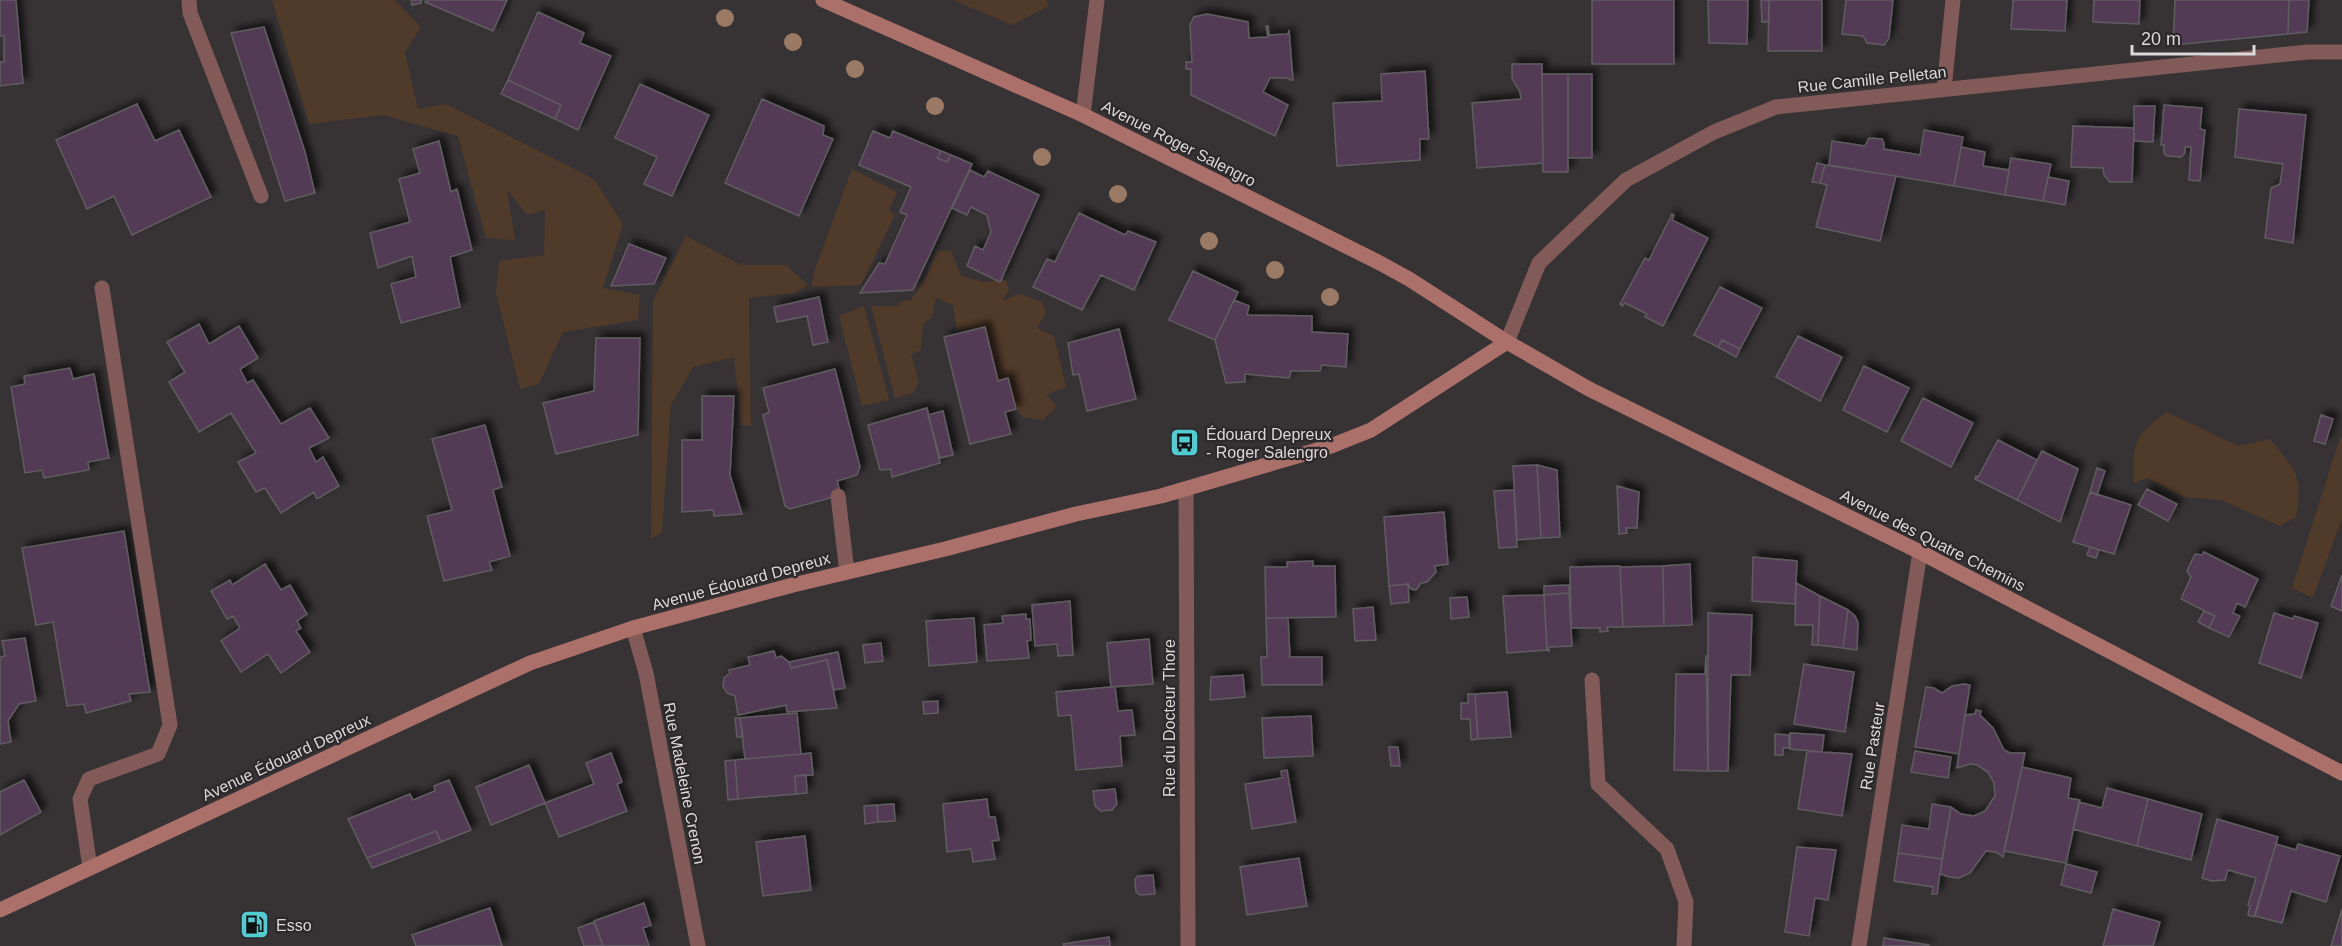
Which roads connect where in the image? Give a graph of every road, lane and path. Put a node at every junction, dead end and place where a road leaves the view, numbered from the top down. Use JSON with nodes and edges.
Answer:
{"nodes":[{"id":1,"x":189,"y":0,"type":"edge"},
{"id":2,"x":823,"y":0,"type":"edge"},
{"id":3,"x":1097,"y":0,"type":"edge"},
{"id":4,"x":1953,"y":0,"type":"edge"},
{"id":5,"x":2342,"y":52,"type":"edge"},
{"id":6,"x":1944,"y":89,"type":"junction"},
{"id":7,"x":1083,"y":115,"type":"junction"},
{"id":8,"x":261,"y":196,"type":"dead end"},
{"id":9,"x":102,"y":288,"type":"dead end"},
{"id":10,"x":1507,"y":342,"type":"junction"},
{"id":11,"x":1186,"y":489,"type":"junction"},
{"id":12,"x":838,"y":496,"type":"dead end"},
{"id":13,"x":1920,"y":552,"type":"junction"},
{"id":14,"x":847,"y":572,"type":"junction"},
{"id":15,"x":633,"y":628,"type":"junction"},
{"id":16,"x":1592,"y":680,"type":"dead end"},
{"id":17,"x":2342,"y":773,"type":"edge"},
{"id":18,"x":90,"y":868,"type":"junction"},
{"id":19,"x":0,"y":910,"type":"edge"},
{"id":20,"x":698,"y":946,"type":"edge"},
{"id":21,"x":1188,"y":946,"type":"edge"},
{"id":22,"x":1684,"y":946,"type":"edge"},
{"id":23,"x":1859,"y":946,"type":"edge"}],
"edges":[{"from":1,"to":8,"type":"street"},
{"from":2,"to":7,"type":"main road","name":"Avenue Roger Salengro"},
{"from":3,"to":7,"type":"street"},
{"from":4,"to":6,"type":"street"},
{"from":5,"to":6,"type":"street","name":"Rue Camille Pelletan"},
{"from":6,"to":10,"type":"street","name":"Rue Camille Pelletan"},
{"from":7,"to":10,"type":"main road","name":"Avenue Roger Salengro"},
{"from":9,"to":18,"type":"street"},
{"from":10,"to":11,"type":"main road","name":"Avenue Édouard Depreux"},
{"from":10,"to":13,"type":"main road","name":"Avenue des Quatre Chemins"},
{"from":11,"to":14,"type":"main road","name":"Avenue Édouard Depreux"},
{"from":11,"to":21,"type":"street","name":"Rue du Docteur Thore"},
{"from":12,"to":14,"type":"street"},
{"from":13,"to":17,"type":"main road","name":"Avenue des Quatre Chemins"},
{"from":13,"to":23,"type":"street","name":"Rue Pasteur"},
{"from":14,"to":15,"type":"main road","name":"Avenue Édouard Depreux"},
{"from":15,"to":18,"type":"main road","name":"Avenue Édouard Depreux"},
{"from":15,"to":20,"type":"street","name":"Rue Madeleine Crenon"},
{"from":16,"to":22,"type":"street"},
{"from":18,"to":19,"type":"main road","name":"Avenue Édouard Depreux"}]}
